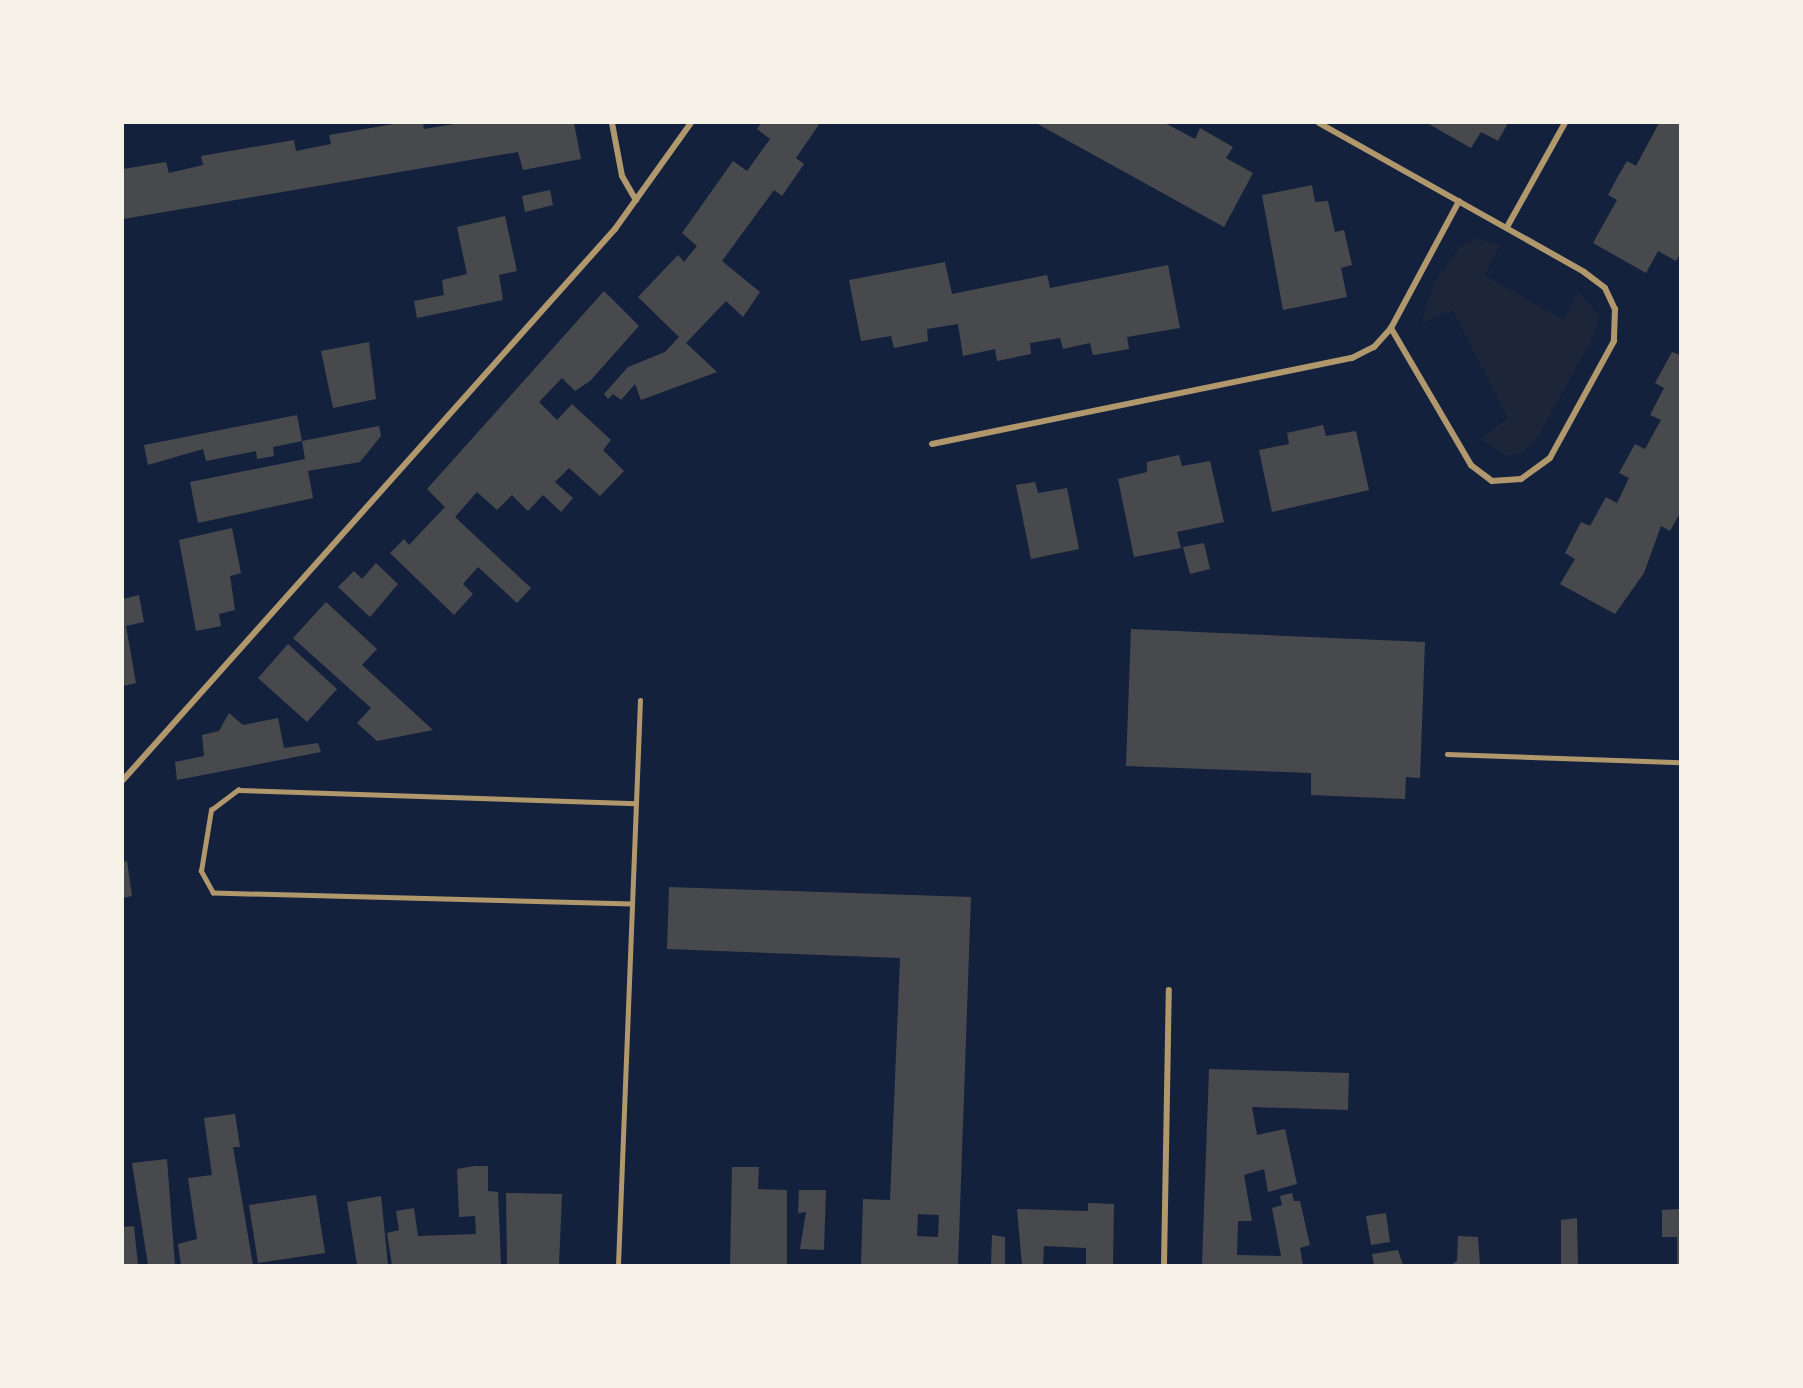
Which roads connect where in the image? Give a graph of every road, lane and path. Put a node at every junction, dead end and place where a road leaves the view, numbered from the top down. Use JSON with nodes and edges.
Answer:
{"nodes":[{"id":1,"x":612,"y":123,"type":"edge"},
{"id":2,"x":691,"y":123,"type":"edge"},
{"id":3,"x":1319,"y":123,"type":"edge"},
{"id":4,"x":1565,"y":123,"type":"edge"},
{"id":5,"x":636,"y":200,"type":"junction"},
{"id":6,"x":1459,"y":201,"type":"junction"},
{"id":7,"x":1507,"y":227,"type":"junction"},
{"id":8,"x":1391,"y":328,"type":"junction"},
{"id":9,"x":932,"y":444,"type":"dead end"},
{"id":10,"x":640,"y":700,"type":"dead end"},
{"id":11,"x":1447,"y":754,"type":"dead end"},
{"id":12,"x":1680,"y":762,"type":"edge"},
{"id":13,"x":123,"y":780,"type":"edge"},
{"id":14,"x":636,"y":803,"type":"junction"},
{"id":15,"x":632,"y":904,"type":"junction"},
{"id":16,"x":1169,"y":990,"type":"dead end"},
{"id":17,"x":618,"y":1265,"type":"edge"},
{"id":18,"x":1164,"y":1265,"type":"edge"}],
"edges":[{"from":1,"to":5,"type":"street"},
{"from":2,"to":5,"type":"street"},
{"from":3,"to":6,"type":"street"},
{"from":4,"to":7,"type":"street"},
{"from":5,"to":13,"type":"street"},
{"from":6,"to":7,"type":"street"},
{"from":6,"to":8,"type":"street"},
{"from":7,"to":8,"type":"street"},
{"from":8,"to":9,"type":"street"},
{"from":10,"to":14,"type":"lane"},
{"from":11,"to":12,"type":"lane"},
{"from":14,"to":15,"type":"lane"},
{"from":14,"to":15,"type":"lane"},
{"from":15,"to":17,"type":"lane"},
{"from":16,"to":18,"type":"street"}]}
